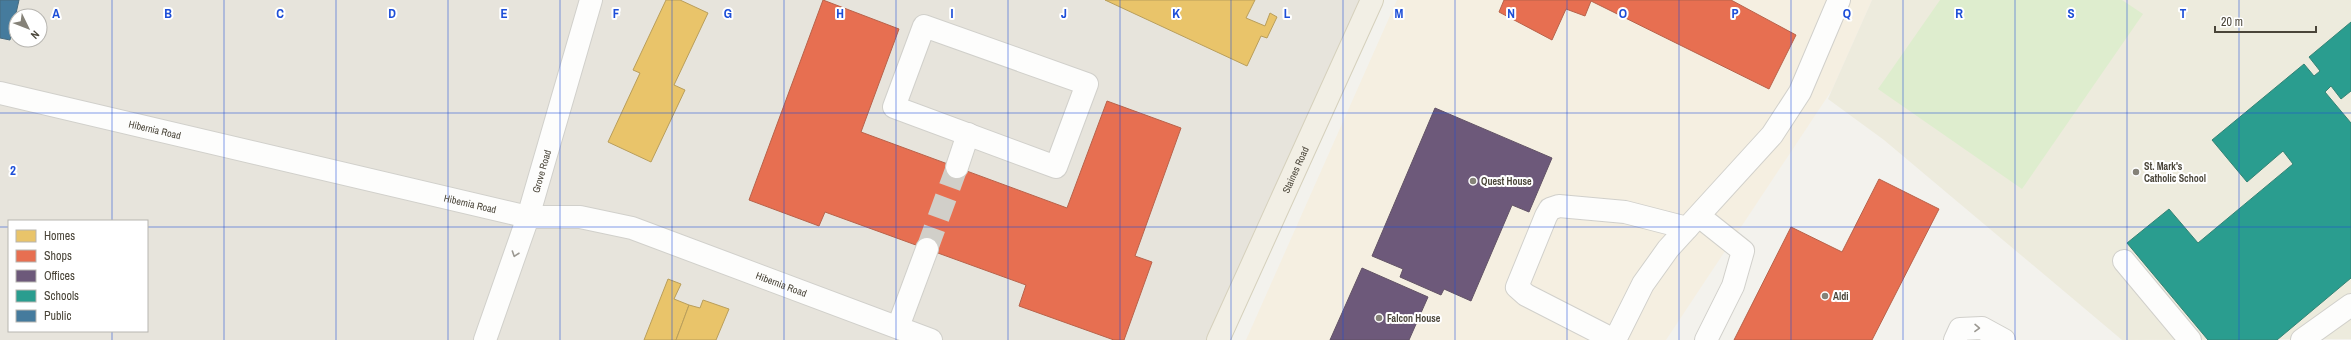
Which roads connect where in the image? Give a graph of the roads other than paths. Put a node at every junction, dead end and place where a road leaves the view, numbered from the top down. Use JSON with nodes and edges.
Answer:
{"nodes":[{"id":1,"x":591,"y":0,"type":"edge"},
{"id":2,"x":1372,"y":0,"type":"edge"},
{"id":3,"x":1839,"y":0,"type":"edge"},
{"id":4,"x":0,"y":93,"type":"edge"},
{"id":5,"x":968,"y":134,"type":"junction"},
{"id":6,"x":957,"y":167,"type":"tunnel mouth"},
{"id":7,"x":528,"y":217,"type":"junction"},
{"id":8,"x":1693,"y":222,"type":"junction"},
{"id":9,"x":927,"y":249,"type":"tunnel mouth"},
{"id":10,"x":2124,"y":261,"type":"dead end"},
{"id":11,"x":2351,"y":305,"type":"edge"},
{"id":12,"x":898,"y":327,"type":"junction"},
{"id":13,"x":486,"y":340,"type":"edge"},
{"id":14,"x":931,"y":340,"type":"edge"},
{"id":15,"x":1218,"y":340,"type":"edge"},
{"id":16,"x":1614,"y":340,"type":"edge"},
{"id":17,"x":1706,"y":340,"type":"edge"},
{"id":18,"x":1955,"y":340,"type":"edge"},
{"id":19,"x":2004,"y":340,"type":"edge"},
{"id":20,"x":2190,"y":340,"type":"edge"},
{"id":21,"x":2302,"y":340,"type":"edge"}],
"edges":[{"from":1,"to":7,"type":"street","name":"Grove Road"},
{"from":2,"to":15,"type":"main road","name":"Staines Road"},
{"from":3,"to":8,"type":"street"},
{"from":4,"to":7,"type":"street","name":"Hibernia Road"},
{"from":5,"to":5,"type":"street"},
{"from":5,"to":6,"type":"street"},
{"from":7,"to":12,"type":"street","name":"Hibernia Road"},
{"from":7,"to":13,"type":"street","name":"Grove Road","one_way":true},
{"from":8,"to":16,"type":"street"},
{"from":8,"to":16,"type":"street"},
{"from":8,"to":17,"type":"street"},
{"from":9,"to":12,"type":"street"},
{"from":10,"to":20,"type":"street"},
{"from":11,"to":21,"type":"street"},
{"from":12,"to":14,"type":"street","name":"Hibernia Road"},
{"from":18,"to":19,"type":"street","one_way":true}]}
